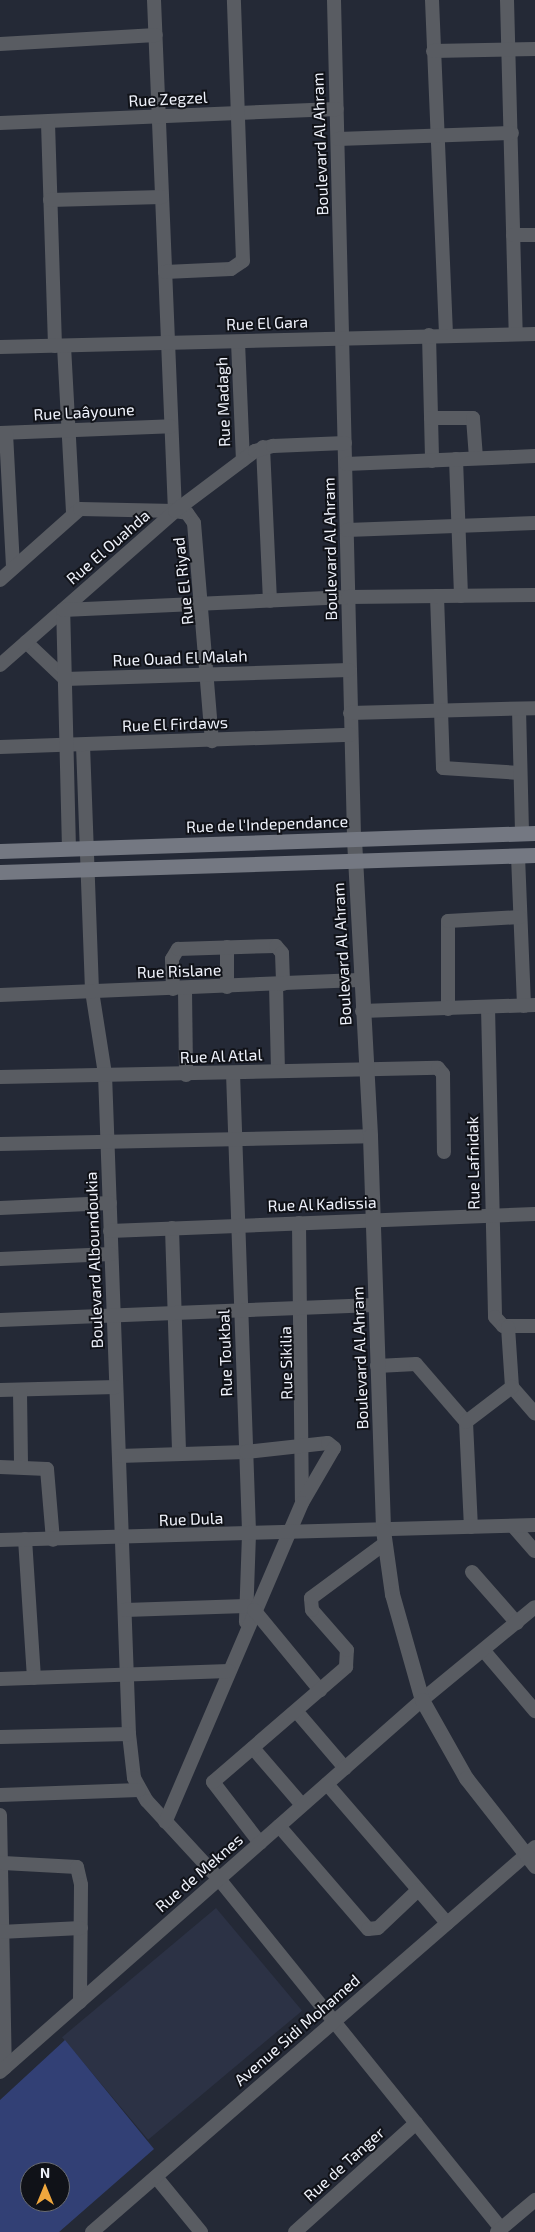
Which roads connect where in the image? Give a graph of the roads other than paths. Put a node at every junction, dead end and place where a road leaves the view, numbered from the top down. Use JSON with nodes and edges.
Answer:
{"nodes":[{"id":1,"x":154,"y":0,"type":"edge"},
{"id":2,"x":234,"y":0,"type":"edge"},
{"id":3,"x":334,"y":0,"type":"edge"},
{"id":4,"x":432,"y":0,"type":"edge"},
{"id":5,"x":507,"y":0,"type":"edge"},
{"id":6,"x":156,"y":35,"type":"junction"},
{"id":7,"x":0,"y":44,"type":"edge"},
{"id":8,"x":535,"y":48,"type":"edge"},
{"id":9,"x":508,"y":50,"type":"junction"},
{"id":10,"x":433,"y":51,"type":"junction"},
{"id":11,"x":337,"y":109,"type":"junction"},
{"id":12,"x":238,"y":114,"type":"junction"},
{"id":13,"x":159,"y":117,"type":"junction"},
{"id":14,"x":48,"y":122,"type":"junction"},
{"id":15,"x":0,"y":123,"type":"edge"},
{"id":16,"x":512,"y":133,"type":"junction"},
{"id":17,"x":436,"y":135,"type":"junction"},
{"id":18,"x":338,"y":139,"type":"junction"},
{"id":19,"x":162,"y":197,"type":"junction"},
{"id":20,"x":50,"y":200,"type":"junction"},
{"id":21,"x":513,"y":235,"type":"junction"},
{"id":22,"x":535,"y":235,"type":"edge"},
{"id":23,"x":165,"y":272,"type":"junction"},
{"id":24,"x":516,"y":334,"type":"junction"},
{"id":25,"x":535,"y":334,"type":"edge"},
{"id":26,"x":446,"y":335,"type":"junction"},
{"id":27,"x":429,"y":336,"type":"junction"},
{"id":28,"x":344,"y":338,"type":"junction"},
{"id":29,"x":168,"y":341,"type":"junction"},
{"id":30,"x":238,"y":342,"type":"junction"},
{"id":31,"x":60,"y":346,"type":"junction"},
{"id":32,"x":0,"y":347,"type":"edge"},
{"id":33,"x":431,"y":418,"type":"junction"},
{"id":34,"x":170,"y":426,"type":"junction"},
{"id":35,"x":69,"y":430,"type":"junction"},
{"id":36,"x":3,"y":433,"type":"edge"},
{"id":37,"x":346,"y":443,"type":"junction"},
{"id":38,"x":263,"y":447,"type":"junction"},
{"id":39,"x":535,"y":456,"type":"edge"},
{"id":40,"x":476,"y":458,"type":"junction"},
{"id":41,"x":456,"y":459,"type":"junction"},
{"id":42,"x":243,"y":460,"type":"junction"},
{"id":43,"x":432,"y":461,"type":"junction"},
{"id":44,"x":346,"y":464,"type":"junction"},
{"id":45,"x":175,"y":511,"type":"junction"},
{"id":46,"x":73,"y":514,"type":"junction"},
{"id":47,"x":535,"y":523,"type":"edge"},
{"id":48,"x":460,"y":524,"type":"junction"},
{"id":49,"x":347,"y":530,"type":"junction"},
{"id":50,"x":13,"y":568,"type":"junction"},
{"id":51,"x":0,"y":580,"type":"edge"},
{"id":52,"x":535,"y":595,"type":"edge"},
{"id":53,"x":437,"y":596,"type":"junction"},
{"id":54,"x":461,"y":596,"type":"junction"},
{"id":55,"x":348,"y":597,"type":"junction"},
{"id":56,"x":270,"y":601,"type":"junction"},
{"id":57,"x":203,"y":603,"type":"junction"},
{"id":58,"x":63,"y":610,"type":"junction"},
{"id":59,"x":26,"y":642,"type":"junction"},
{"id":60,"x":0,"y":665,"type":"edge"},
{"id":61,"x":349,"y":670,"type":"junction"},
{"id":62,"x":209,"y":675,"type":"junction"},
{"id":63,"x":65,"y":679,"type":"junction"},
{"id":64,"x":535,"y":708,"type":"edge"},
{"id":65,"x":519,"y":709,"type":"junction"},
{"id":66,"x":442,"y":711,"type":"junction"},
{"id":67,"x":350,"y":713,"type":"junction"},
{"id":68,"x":350,"y":735,"type":"junction"},
{"id":69,"x":212,"y":741,"type":"junction"},
{"id":70,"x":67,"y":745,"type":"junction"},
{"id":71,"x":83,"y":745,"type":"junction"},
{"id":72,"x":0,"y":747,"type":"edge"},
{"id":73,"x":520,"y":773,"type":"junction"},
{"id":74,"x":529,"y":833,"type":"edge"},
{"id":75,"x":354,"y":839,"type":"junction"},
{"id":76,"x":87,"y":848,"type":"junction"},
{"id":77,"x":69,"y":849,"type":"junction"},
{"id":78,"x":0,"y":851,"type":"edge"},
{"id":79,"x":535,"y":855,"type":"edge"},
{"id":80,"x":518,"y":856,"type":"junction"},
{"id":81,"x":354,"y":861,"type":"junction"},
{"id":82,"x":88,"y":869,"type":"junction"},
{"id":83,"x":0,"y":872,"type":"edge"},
{"id":84,"x":520,"y":916,"type":"junction"},
{"id":85,"x":227,"y":948,"type":"junction"},
{"id":86,"x":359,"y":980,"type":"junction"},
{"id":87,"x":280,"y":984,"type":"junction"},
{"id":88,"x":227,"y":987,"type":"junction"},
{"id":89,"x":179,"y":989,"type":"junction"},
{"id":90,"x":92,"y":991,"type":"junction"},
{"id":91,"x":0,"y":995,"type":"edge"},
{"id":92,"x":529,"y":1006,"type":"edge"},
{"id":93,"x":488,"y":1007,"type":"junction"},
{"id":94,"x":448,"y":1009,"type":"junction"},
{"id":95,"x":362,"y":1011,"type":"junction"},
{"id":96,"x":367,"y":1069,"type":"junction"},
{"id":97,"x":278,"y":1071,"type":"junction"},
{"id":98,"x":233,"y":1073,"type":"junction"},
{"id":99,"x":106,"y":1074,"type":"junction"},
{"id":100,"x":186,"y":1074,"type":"junction"},
{"id":101,"x":0,"y":1077,"type":"edge"},
{"id":102,"x":370,"y":1136,"type":"junction"},
{"id":103,"x":234,"y":1141,"type":"junction"},
{"id":104,"x":107,"y":1142,"type":"junction"},
{"id":105,"x":0,"y":1144,"type":"edge"},
{"id":106,"x":444,"y":1152,"type":"dead end"},
{"id":107,"x":110,"y":1203,"type":"junction"},
{"id":108,"x":0,"y":1208,"type":"edge"},
{"id":109,"x":535,"y":1214,"type":"edge"},
{"id":110,"x":492,"y":1215,"type":"junction"},
{"id":111,"x":372,"y":1220,"type":"junction"},
{"id":112,"x":299,"y":1223,"type":"junction"},
{"id":113,"x":238,"y":1225,"type":"junction"},
{"id":114,"x":172,"y":1228,"type":"junction"},
{"id":115,"x":110,"y":1231,"type":"junction"},
{"id":116,"x":111,"y":1254,"type":"junction"},
{"id":117,"x":0,"y":1259,"type":"edge"},
{"id":118,"x":375,"y":1305,"type":"junction"},
{"id":119,"x":302,"y":1309,"type":"junction"},
{"id":120,"x":241,"y":1311,"type":"junction"},
{"id":121,"x":176,"y":1314,"type":"junction"},
{"id":122,"x":114,"y":1316,"type":"junction"},
{"id":123,"x":0,"y":1320,"type":"edge"},
{"id":124,"x":508,"y":1326,"type":"junction"},
{"id":125,"x":535,"y":1326,"type":"edge"},
{"id":126,"x":378,"y":1366,"type":"junction"},
{"id":127,"x":512,"y":1387,"type":"junction"},
{"id":128,"x":116,"y":1388,"type":"junction"},
{"id":129,"x":0,"y":1390,"type":"edge"},
{"id":130,"x":20,"y":1392,"type":"junction"},
{"id":131,"x":535,"y":1413,"type":"edge"},
{"id":132,"x":466,"y":1422,"type":"junction"},
{"id":133,"x":305,"y":1446,"type":"junction"},
{"id":134,"x":246,"y":1452,"type":"junction"},
{"id":135,"x":178,"y":1454,"type":"junction"},
{"id":136,"x":119,"y":1456,"type":"junction"},
{"id":137,"x":21,"y":1466,"type":"junction"},
{"id":138,"x":0,"y":1467,"type":"edge"},
{"id":139,"x":302,"y":1503,"type":"junction"},
{"id":140,"x":535,"y":1525,"type":"edge"},
{"id":141,"x":513,"y":1526,"type":"junction"},
{"id":142,"x":471,"y":1527,"type":"junction"},
{"id":143,"x":291,"y":1532,"type":"junction"},
{"id":144,"x":249,"y":1534,"type":"junction"},
{"id":145,"x":384,"y":1537,"type":"junction"},
{"id":146,"x":122,"y":1538,"type":"junction"},
{"id":147,"x":25,"y":1539,"type":"junction"},
{"id":148,"x":0,"y":1540,"type":"edge"},
{"id":149,"x":53,"y":1540,"type":"junction"},
{"id":150,"x":535,"y":1551,"type":"edge"},
{"id":151,"x":472,"y":1572,"type":"dead end"},
{"id":152,"x":535,"y":1606,"type":"edge"},
{"id":153,"x":250,"y":1608,"type":"junction"},
{"id":154,"x":125,"y":1610,"type":"junction"},
{"id":155,"x":517,"y":1623,"type":"junction"},
{"id":156,"x":484,"y":1651,"type":"junction"},
{"id":157,"x":230,"y":1670,"type":"junction"},
{"id":158,"x":126,"y":1672,"type":"junction"},
{"id":159,"x":34,"y":1678,"type":"junction"},
{"id":160,"x":0,"y":1679,"type":"edge"},
{"id":161,"x":320,"y":1690,"type":"junction"},
{"id":162,"x":422,"y":1700,"type":"junction"},
{"id":163,"x":535,"y":1711,"type":"edge"},
{"id":164,"x":297,"y":1712,"type":"junction"},
{"id":165,"x":129,"y":1734,"type":"junction"},
{"id":166,"x":0,"y":1736,"type":"edge"},
{"id":167,"x":254,"y":1748,"type":"junction"},
{"id":168,"x":344,"y":1768,"type":"junction"},
{"id":169,"x":327,"y":1784,"type":"junction"},
{"id":170,"x":139,"y":1790,"type":"junction"},
{"id":171,"x":0,"y":1795,"type":"edge"},
{"id":172,"x":302,"y":1805,"type":"junction"},
{"id":173,"x":0,"y":1815,"type":"edge"},
{"id":174,"x":165,"y":1822,"type":"junction"},
{"id":175,"x":279,"y":1826,"type":"junction"},
{"id":176,"x":260,"y":1843,"type":"junction"},
{"id":177,"x":532,"y":1856,"type":"edge"},
{"id":178,"x":3,"y":1863,"type":"junction"},
{"id":179,"x":219,"y":1879,"type":"junction"},
{"id":180,"x":418,"y":1890,"type":"junction"},
{"id":181,"x":447,"y":1923,"type":"junction"},
{"id":182,"x":81,"y":1928,"type":"junction"},
{"id":183,"x":2,"y":1932,"type":"edge"},
{"id":184,"x":80,"y":2002,"type":"junction"},
{"id":185,"x":334,"y":2022,"type":"junction"},
{"id":186,"x":2,"y":2070,"type":"edge"},
{"id":187,"x":416,"y":2122,"type":"junction"},
{"id":188,"x":156,"y":2177,"type":"junction"},
{"id":189,"x":535,"y":2200,"type":"edge"},
{"id":190,"x":499,"y":2230,"type":"edge"},
{"id":191,"x":92,"y":2232,"type":"edge"},
{"id":192,"x":201,"y":2232,"type":"edge"},
{"id":193,"x":295,"y":2232,"type":"edge"}],
"edges":[{"from":1,"to":6,"type":"street"},
{"from":2,"to":12,"type":"street"},
{"from":3,"to":11,"type":"street","name":"Boulevard Al Ahram"},
{"from":4,"to":10,"type":"street"},
{"from":5,"to":9,"type":"street"},
{"from":6,"to":7,"type":"street"},
{"from":6,"to":13,"type":"street"},
{"from":8,"to":9,"type":"street"},
{"from":9,"to":10,"type":"street"},
{"from":9,"to":16,"type":"street"},
{"from":10,"to":17,"type":"street"},
{"from":11,"to":12,"type":"street","name":"Rue Zegzel"},
{"from":11,"to":18,"type":"street","name":"Boulevard Al Ahram"},
{"from":12,"to":13,"type":"street","name":"Rue Zegzel"},
{"from":12,"to":23,"type":"street"},
{"from":13,"to":14,"type":"street","name":"Rue Zegzel"},
{"from":13,"to":19,"type":"street"},
{"from":14,"to":15,"type":"street","name":"Rue Zegzel"},
{"from":14,"to":20,"type":"street"},
{"from":16,"to":17,"type":"street"},
{"from":16,"to":21,"type":"street"},
{"from":17,"to":18,"type":"street"},
{"from":17,"to":26,"type":"street"},
{"from":18,"to":28,"type":"street","name":"Boulevard Al Ahram"},
{"from":19,"to":20,"type":"street"},
{"from":19,"to":23,"type":"street"},
{"from":20,"to":31,"type":"street"},
{"from":21,"to":22,"type":"street"},
{"from":21,"to":24,"type":"street"},
{"from":23,"to":29,"type":"street"},
{"from":24,"to":25,"type":"street","name":"Rue El Gara"},
{"from":24,"to":26,"type":"street","name":"Rue El Gara"},
{"from":26,"to":27,"type":"street","name":"Rue El Gara"},
{"from":27,"to":28,"type":"street","name":"Rue El Gara"},
{"from":27,"to":33,"type":"street"},
{"from":28,"to":30,"type":"street","name":"Rue El Gara"},
{"from":28,"to":37,"type":"street","name":"Boulevard Al Ahram"},
{"from":29,"to":30,"type":"street","name":"Rue El Gara"},
{"from":29,"to":31,"type":"street","name":"Rue El Gara"},
{"from":29,"to":34,"type":"street"},
{"from":30,"to":42,"type":"street","name":"Rue Madagh"},
{"from":31,"to":32,"type":"street","name":"Rue El Gara"},
{"from":31,"to":35,"type":"street"},
{"from":33,"to":40,"type":"street"},
{"from":33,"to":43,"type":"street"},
{"from":34,"to":35,"type":"street","name":"Rue Laâyoune"},
{"from":34,"to":45,"type":"street"},
{"from":35,"to":36,"type":"street","name":"Rue Laâyoune"},
{"from":35,"to":46,"type":"street"},
{"from":36,"to":50,"type":"street"},
{"from":37,"to":38,"type":"street"},
{"from":37,"to":44,"type":"street","name":"Boulevard Al Ahram"},
{"from":38,"to":42,"type":"street","name":"Rue El Ouahda"},
{"from":38,"to":56,"type":"street"},
{"from":39,"to":40,"type":"street"},
{"from":40,"to":41,"type":"street"},
{"from":41,"to":43,"type":"street"},
{"from":41,"to":48,"type":"street"},
{"from":42,"to":45,"type":"street","name":"Rue El Ouahda"},
{"from":43,"to":44,"type":"street"},
{"from":44,"to":49,"type":"street","name":"Boulevard Al Ahram"},
{"from":45,"to":46,"type":"street"},
{"from":45,"to":57,"type":"street","name":"Rue El Riyad"},
{"from":45,"to":58,"type":"street","name":"Rue El Ouahda"},
{"from":46,"to":50,"type":"street"},
{"from":47,"to":48,"type":"street"},
{"from":48,"to":49,"type":"street"},
{"from":48,"to":54,"type":"street"},
{"from":49,"to":55,"type":"street","name":"Boulevard Al Ahram"},
{"from":50,"to":51,"type":"street"},
{"from":52,"to":54,"type":"street"},
{"from":53,"to":54,"type":"street"},
{"from":53,"to":55,"type":"street"},
{"from":53,"to":66,"type":"street"},
{"from":55,"to":56,"type":"street"},
{"from":55,"to":61,"type":"street","name":"Boulevard Al Ahram"},
{"from":56,"to":57,"type":"street"},
{"from":57,"to":58,"type":"street"},
{"from":57,"to":62,"type":"street","name":"Rue El Riyad"},
{"from":58,"to":59,"type":"street","name":"Rue El Ouahda"},
{"from":58,"to":63,"type":"street"},
{"from":59,"to":60,"type":"street","name":"Rue El Ouahda"},
{"from":59,"to":63,"type":"street"},
{"from":61,"to":62,"type":"street","name":"Rue Ouad El Malah"},
{"from":61,"to":67,"type":"street","name":"Boulevard Al Ahram"},
{"from":62,"to":63,"type":"street","name":"Rue Ouad El Malah"},
{"from":62,"to":69,"type":"street","name":"Rue El Riyad"},
{"from":63,"to":70,"type":"street"},
{"from":64,"to":65,"type":"street"},
{"from":65,"to":66,"type":"street"},
{"from":65,"to":73,"type":"street"},
{"from":66,"to":67,"type":"street"},
{"from":66,"to":73,"type":"street"},
{"from":67,"to":68,"type":"street","name":"Boulevard Al Ahram"},
{"from":68,"to":69,"type":"street","name":"Rue El Firdaws"},
{"from":68,"to":75,"type":"street","name":"Boulevard Al Ahram"},
{"from":69,"to":71,"type":"street","name":"Rue El Firdaws"},
{"from":70,"to":71,"type":"street","name":"Rue El Firdaws"},
{"from":70,"to":72,"type":"street","name":"Rue El Firdaws"},
{"from":70,"to":77,"type":"street"},
{"from":71,"to":76,"type":"street","name":"Boulevard Alboundoukia"},
{"from":73,"to":74,"type":"street"},
{"from":74,"to":75,"type":"main road","name":"Rue de l'Independance"},
{"from":75,"to":76,"type":"main road","name":"Rue de l'Independance"},
{"from":75,"to":81,"type":"street","name":"Boulevard Al Ahram"},
{"from":76,"to":77,"type":"main road","name":"Rue de l'Independance"},
{"from":76,"to":82,"type":"street","name":"Boulevard Alboundoukia"},
{"from":77,"to":78,"type":"main road","name":"Rue de l'Independance"},
{"from":79,"to":80,"type":"main road"},
{"from":80,"to":81,"type":"main road"},
{"from":80,"to":84,"type":"street"},
{"from":81,"to":82,"type":"main road"},
{"from":81,"to":86,"type":"street","name":"Boulevard Al Ahram"},
{"from":82,"to":83,"type":"main road"},
{"from":82,"to":90,"type":"street","name":"Boulevard Alboundoukia"},
{"from":84,"to":92,"type":"street"},
{"from":84,"to":94,"type":"street"},
{"from":85,"to":87,"type":"street"},
{"from":85,"to":88,"type":"street"},
{"from":85,"to":89,"type":"street"},
{"from":86,"to":87,"type":"street","name":"Rue Rislane"},
{"from":86,"to":95,"type":"street","name":"Boulevard Al Ahram"},
{"from":87,"to":88,"type":"street","name":"Rue Rislane"},
{"from":87,"to":97,"type":"street"},
{"from":88,"to":89,"type":"street","name":"Rue Rislane"},
{"from":89,"to":90,"type":"street","name":"Rue Rislane"},
{"from":89,"to":100,"type":"street"},
{"from":90,"to":91,"type":"street","name":"Rue Rislane"},
{"from":90,"to":99,"type":"street","name":"Boulevard Alboundoukia"},
{"from":92,"to":93,"type":"street"},
{"from":93,"to":94,"type":"street"},
{"from":93,"to":110,"type":"street","name":"Rue Lafnidak"},
{"from":94,"to":95,"type":"street"},
{"from":95,"to":96,"type":"street","name":"Boulevard Al Ahram"},
{"from":96,"to":97,"type":"street","name":"Rue Al Atlal"},
{"from":96,"to":102,"type":"street","name":"Boulevard Al Ahram"},
{"from":96,"to":106,"type":"street","name":"Rue Al Atlal"},
{"from":97,"to":98,"type":"street","name":"Rue Al Atlal"},
{"from":98,"to":100,"type":"street","name":"Rue Al Atlal"},
{"from":98,"to":103,"type":"street","name":"Rue Toukbal"},
{"from":99,"to":100,"type":"street","name":"Rue Al Atlal"},
{"from":99,"to":101,"type":"street","name":"Rue Al Atlal"},
{"from":99,"to":104,"type":"street","name":"Boulevard Alboundoukia"},
{"from":102,"to":103,"type":"street"},
{"from":102,"to":111,"type":"street","name":"Boulevard Al Ahram"},
{"from":103,"to":104,"type":"street"},
{"from":103,"to":113,"type":"street","name":"Rue Toukbal"},
{"from":104,"to":105,"type":"street"},
{"from":104,"to":107,"type":"street","name":"Boulevard Alboundoukia"},
{"from":107,"to":108,"type":"street"},
{"from":107,"to":115,"type":"street","name":"Boulevard Alboundoukia"},
{"from":109,"to":110,"type":"street","name":"Rue Al Kadissia"},
{"from":110,"to":111,"type":"street","name":"Rue Al Kadissia"},
{"from":110,"to":124,"type":"street","name":"Rue Lafnidak"},
{"from":111,"to":112,"type":"street","name":"Rue Al Kadissia"},
{"from":111,"to":118,"type":"street","name":"Boulevard Al Ahram"},
{"from":112,"to":113,"type":"street","name":"Rue Al Kadissia"},
{"from":112,"to":119,"type":"street","name":"Rue Sikilia"},
{"from":113,"to":114,"type":"street","name":"Rue Al Kadissia"},
{"from":113,"to":120,"type":"street","name":"Rue Toukbal"},
{"from":114,"to":115,"type":"street","name":"Rue Al Kadissia"},
{"from":114,"to":121,"type":"street"},
{"from":115,"to":116,"type":"street","name":"Boulevard Alboundoukia"},
{"from":116,"to":117,"type":"street"},
{"from":116,"to":122,"type":"street","name":"Boulevard Alboundoukia"},
{"from":118,"to":119,"type":"street"},
{"from":118,"to":126,"type":"street","name":"Boulevard Al Ahram"},
{"from":119,"to":120,"type":"street"},
{"from":119,"to":133,"type":"street","name":"Rue Sikilia"},
{"from":120,"to":121,"type":"street"},
{"from":120,"to":134,"type":"street","name":"Rue Toukbal"},
{"from":121,"to":122,"type":"street"},
{"from":121,"to":135,"type":"street"},
{"from":122,"to":123,"type":"street"},
{"from":122,"to":128,"type":"street","name":"Boulevard Alboundoukia"},
{"from":124,"to":125,"type":"street"},
{"from":124,"to":127,"type":"street"},
{"from":126,"to":132,"type":"street"},
{"from":126,"to":145,"type":"street","name":"Boulevard Al Ahram"},
{"from":127,"to":131,"type":"street"},
{"from":127,"to":132,"type":"street"},
{"from":128,"to":130,"type":"street"},
{"from":128,"to":136,"type":"street","name":"Boulevard Alboundoukia"},
{"from":129,"to":130,"type":"street"},
{"from":130,"to":137,"type":"street"},
{"from":132,"to":142,"type":"street"},
{"from":133,"to":134,"type":"street"},
{"from":133,"to":139,"type":"street","name":"Rue Sikilia"},
{"from":133,"to":139,"type":"street"},
{"from":134,"to":135,"type":"street"},
{"from":134,"to":144,"type":"street","name":"Rue Toukbal"},
{"from":135,"to":136,"type":"street"},
{"from":136,"to":146,"type":"street","name":"Boulevard Alboundoukia"},
{"from":137,"to":138,"type":"street"},
{"from":137,"to":149,"type":"street"},
{"from":139,"to":143,"type":"street"},
{"from":140,"to":141,"type":"street","name":"Rue Dula"},
{"from":141,"to":142,"type":"street","name":"Rue Dula"},
{"from":141,"to":150,"type":"street"},
{"from":142,"to":145,"type":"street","name":"Rue Dula"},
{"from":143,"to":144,"type":"street","name":"Rue Dula"},
{"from":143,"to":145,"type":"street","name":"Rue Dula"},
{"from":143,"to":153,"type":"street"},
{"from":144,"to":146,"type":"street","name":"Rue Dula"},
{"from":144,"to":153,"type":"street","name":"Rue Toukbal"},
{"from":145,"to":161,"type":"street"},
{"from":145,"to":162,"type":"street","name":"Boulevard Al Ahram"},
{"from":146,"to":149,"type":"street","name":"Rue Dula"},
{"from":146,"to":154,"type":"street","name":"Boulevard Alboundoukia"},
{"from":147,"to":148,"type":"street","name":"Rue Dula"},
{"from":147,"to":149,"type":"street","name":"Rue Dula"},
{"from":147,"to":159,"type":"street"},
{"from":151,"to":155,"type":"street"},
{"from":152,"to":155,"type":"street","name":"Rue de Meknes"},
{"from":153,"to":154,"type":"street"},
{"from":153,"to":157,"type":"street"},
{"from":153,"to":161,"type":"street"},
{"from":154,"to":158,"type":"street","name":"Boulevard Alboundoukia"},
{"from":155,"to":156,"type":"street","name":"Rue de Meknes"},
{"from":156,"to":162,"type":"street","name":"Rue de Meknes"},
{"from":156,"to":163,"type":"street"},
{"from":157,"to":158,"type":"street"},
{"from":157,"to":174,"type":"street"},
{"from":158,"to":159,"type":"street"},
{"from":158,"to":165,"type":"street","name":"Boulevard Alboundoukia"},
{"from":159,"to":160,"type":"street"},
{"from":161,"to":164,"type":"street"},
{"from":162,"to":168,"type":"street","name":"Rue de Meknes"},
{"from":162,"to":177,"type":"street","name":"Boulevard Al Ahram"},
{"from":164,"to":167,"type":"street"},
{"from":164,"to":168,"type":"street"},
{"from":165,"to":166,"type":"street"},
{"from":165,"to":170,"type":"street","name":"Boulevard Alboundoukia"},
{"from":167,"to":172,"type":"street"},
{"from":167,"to":176,"type":"street"},
{"from":168,"to":169,"type":"street","name":"Rue de Meknes"},
{"from":169,"to":172,"type":"street","name":"Rue de Meknes"},
{"from":169,"to":180,"type":"street"},
{"from":170,"to":171,"type":"street"},
{"from":170,"to":174,"type":"street"},
{"from":172,"to":175,"type":"street","name":"Rue de Meknes"},
{"from":173,"to":178,"type":"street"},
{"from":174,"to":179,"type":"street"},
{"from":175,"to":176,"type":"street","name":"Rue de Meknes"},
{"from":175,"to":180,"type":"street"},
{"from":176,"to":179,"type":"street","name":"Rue de Meknes"},
{"from":177,"to":181,"type":"street","name":"Avenue Sidi Mohamed"},
{"from":178,"to":182,"type":"street"},
{"from":178,"to":183,"type":"street"},
{"from":179,"to":184,"type":"street","name":"Rue de Meknes"},
{"from":179,"to":185,"type":"street"},
{"from":180,"to":181,"type":"street"},
{"from":181,"to":185,"type":"street","name":"Avenue Sidi Mohamed"},
{"from":182,"to":183,"type":"street"},
{"from":182,"to":184,"type":"street"},
{"from":183,"to":186,"type":"street"},
{"from":184,"to":186,"type":"street","name":"Rue de Meknes"},
{"from":185,"to":187,"type":"street"},
{"from":185,"to":188,"type":"street","name":"Avenue Sidi Mohamed"},
{"from":187,"to":190,"type":"street"},
{"from":187,"to":193,"type":"street","name":"Rue de Tanger"},
{"from":188,"to":191,"type":"street","name":"Avenue Sidi Mohamed"},
{"from":188,"to":192,"type":"street"},
{"from":189,"to":190,"type":"street"}]}
